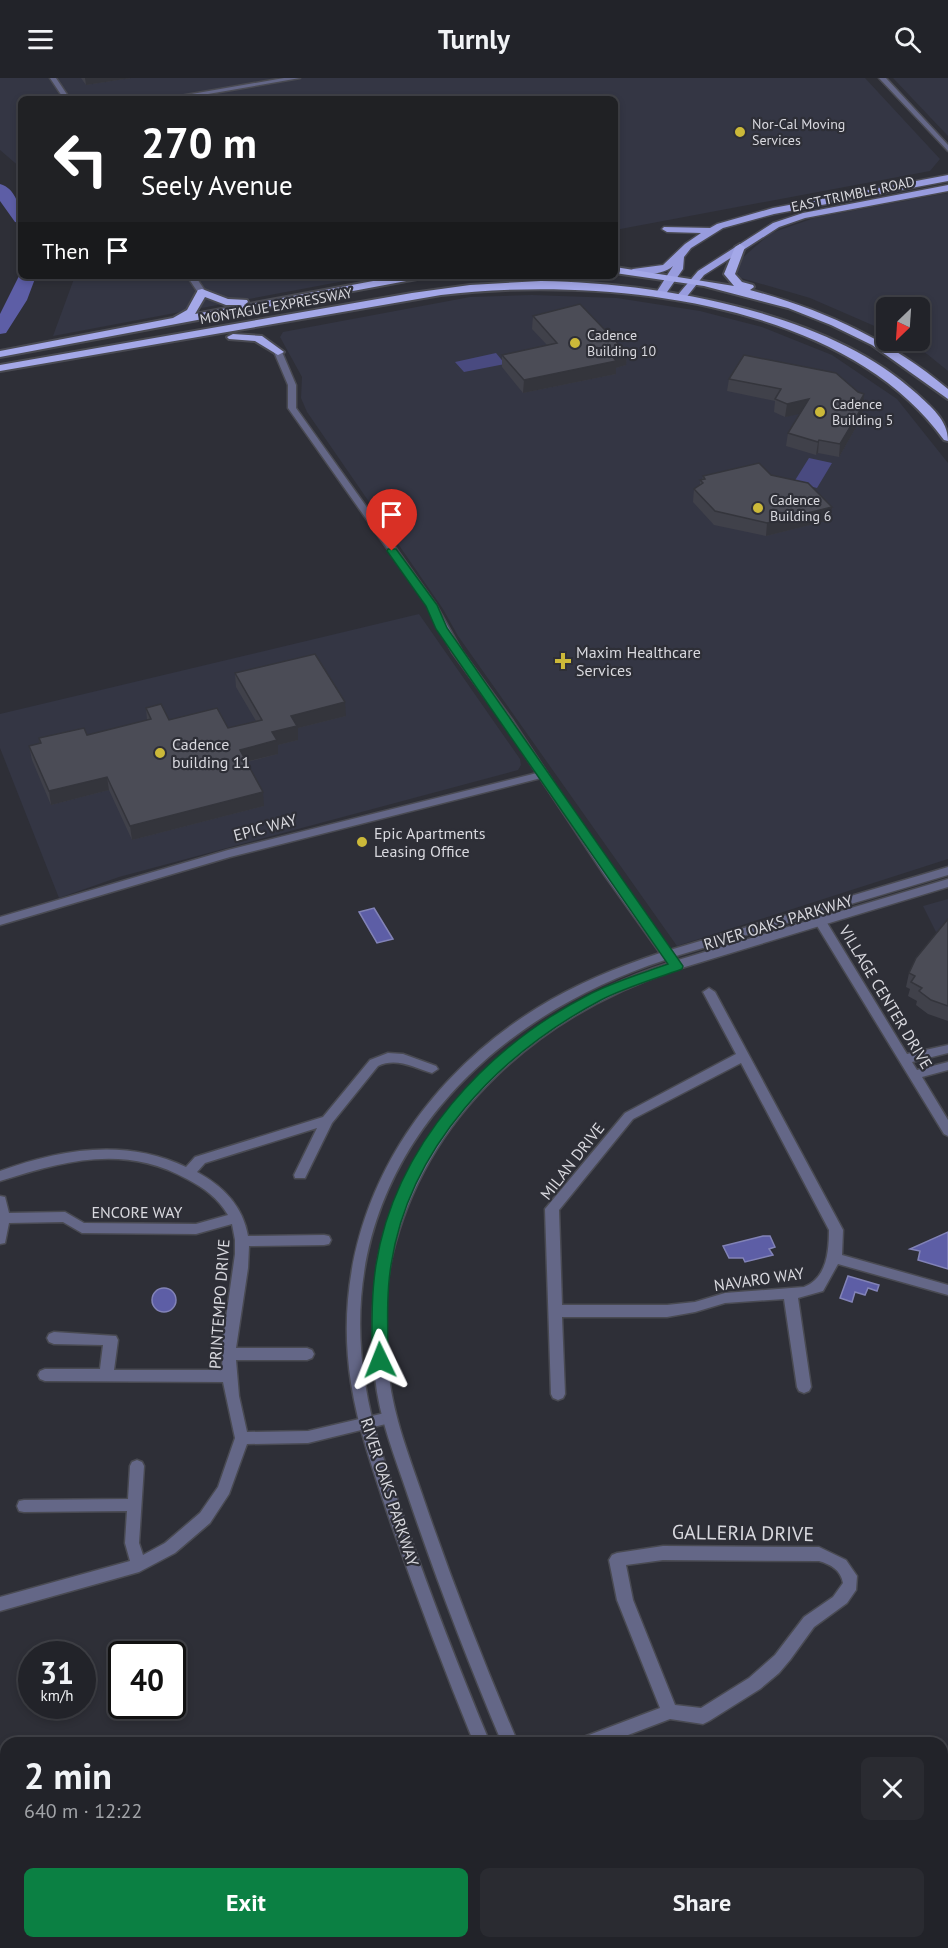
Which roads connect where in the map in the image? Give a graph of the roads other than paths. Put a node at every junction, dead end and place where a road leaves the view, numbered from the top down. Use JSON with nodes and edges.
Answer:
{"nodes":[{"id":1,"x":52,"y":78,"type":"edge"},
{"id":2,"x":297,"y":78,"type":"edge"},
{"id":3,"x":882,"y":78,"type":"edge"},
{"id":4,"x":65,"y":96,"type":"edge"},
{"id":5,"x":185,"y":96,"type":"edge"},
{"id":6,"x":948,"y":149,"type":"edge"},
{"id":7,"x":948,"y":178,"type":"edge"},
{"id":8,"x":948,"y":188,"type":"edge"},
{"id":9,"x":710,"y":231,"type":"junction"},
{"id":10,"x":688,"y":246,"type":"junction"},
{"id":11,"x":740,"y":247,"type":"junction"},
{"id":12,"x":680,"y":255,"type":"junction"},
{"id":13,"x":618,"y":270,"type":"edge"},
{"id":14,"x":633,"y":272,"type":"junction"},
{"id":15,"x":672,"y":277,"type":"junction"},
{"id":16,"x":193,"y":279,"type":"edge"},
{"id":17,"x":400,"y":279,"type":"edge"},
{"id":18,"x":693,"y":281,"type":"junction"},
{"id":19,"x":342,"y":289,"type":"junction"},
{"id":20,"x":202,"y":292,"type":"junction"},
{"id":21,"x":661,"y":293,"type":"junction"},
{"id":22,"x":681,"y":297,"type":"junction"},
{"id":23,"x":807,"y":312,"type":"junction"},
{"id":24,"x":317,"y":315,"type":"junction"},
{"id":25,"x":166,"y":324,"type":"junction"},
{"id":26,"x":119,"y":349,"type":"junction"},
{"id":27,"x":278,"y":352,"type":"junction"},
{"id":28,"x":0,"y":354,"type":"edge"},
{"id":29,"x":0,"y":368,"type":"edge"},
{"id":30,"x":948,"y":395,"type":"edge"},
{"id":31,"x":948,"y":437,"type":"edge"},
{"id":32,"x":541,"y":775,"type":"junction"},
{"id":33,"x":948,"y":871,"type":"edge"},
{"id":34,"x":946,"y":882,"type":"edge"},
{"id":35,"x":817,"y":917,"type":"junction"},
{"id":36,"x":0,"y":921,"type":"edge"},
{"id":37,"x":673,"y":960,"type":"junction"},
{"id":38,"x":710,"y":992,"type":"dead end"},
{"id":39,"x":948,"y":1049,"type":"edge"},
{"id":40,"x":743,"y":1056,"type":"junction"},
{"id":41,"x":905,"y":1059,"type":"junction"},
{"id":42,"x":948,"y":1066,"type":"edge"},
{"id":43,"x":432,"y":1069,"type":"dead end"},
{"id":44,"x":914,"y":1075,"type":"junction"},
{"id":45,"x":327,"y":1120,"type":"junction"},
{"id":46,"x":948,"y":1131,"type":"edge"},
{"id":47,"x":189,"y":1172,"type":"junction"},
{"id":48,"x":300,"y":1175,"type":"dead end"},
{"id":49,"x":0,"y":1176,"type":"edge"},
{"id":50,"x":0,"y":1202,"type":"edge"},
{"id":51,"x":237,"y":1217,"type":"junction"},
{"id":52,"x":3,"y":1218,"type":"junction"},
{"id":53,"x":0,"y":1239,"type":"edge"},
{"id":54,"x":324,"y":1240,"type":"dead end"},
{"id":55,"x":242,"y":1241,"type":"junction"},
{"id":56,"x":835,"y":1258,"type":"junction"},
{"id":57,"x":948,"y":1290,"type":"edge"},
{"id":58,"x":790,"y":1292,"type":"junction"},
{"id":59,"x":554,"y":1311,"type":"junction"},
{"id":60,"x":54,"y":1338,"type":"dead end"},
{"id":61,"x":229,"y":1354,"type":"junction"},
{"id":62,"x":307,"y":1354,"type":"dead end"},
{"id":63,"x":45,"y":1375,"type":"dead end"},
{"id":64,"x":106,"y":1376,"type":"junction"},
{"id":65,"x":230,"y":1376,"type":"junction"},
{"id":66,"x":804,"y":1387,"type":"dead end"},
{"id":67,"x":558,"y":1394,"type":"dead end"},
{"id":68,"x":389,"y":1418,"type":"junction"},
{"id":69,"x":366,"y":1424,"type":"junction"},
{"id":70,"x":242,"y":1438,"type":"junction"},
{"id":71,"x":137,"y":1466,"type":"dead end"},
{"id":72,"x":132,"y":1505,"type":"junction"},
{"id":73,"x":24,"y":1506,"type":"dead end"},
{"id":74,"x":139,"y":1564,"type":"junction"},
{"id":75,"x":0,"y":1604,"type":"edge"},
{"id":76,"x":670,"y":1712,"type":"junction"},
{"id":77,"x":479,"y":1737,"type":"edge"},
{"id":78,"x":508,"y":1737,"type":"edge"},
{"id":79,"x":603,"y":1737,"type":"edge"}],
"edges":[{"from":1,"to":4,"type":"street"},
{"from":2,"to":5,"type":"street"},
{"from":3,"to":6,"type":"street"},
{"from":7,"to":9,"type":"main road","name":"EAST TRIMBLE ROAD"},
{"from":8,"to":11,"type":"main road","name":"EAST TRIMBLE ROAD"},
{"from":9,"to":10,"type":"main road","name":"EAST TRIMBLE ROAD"},
{"from":9,"to":10,"type":"main road"},
{"from":10,"to":12,"type":"main road","name":"EAST TRIMBLE ROAD"},
{"from":11,"to":18,"type":"main road","name":"EAST TRIMBLE ROAD"},
{"from":11,"to":23,"type":"highway"},
{"from":12,"to":14,"type":"main road","name":"EAST TRIMBLE ROAD"},
{"from":12,"to":15,"type":"main road","name":"EAST TRIMBLE ROAD"},
{"from":13,"to":14,"type":"highway"},
{"from":14,"to":15,"type":"highway"},
{"from":15,"to":18,"type":"highway"},
{"from":15,"to":21,"type":"main road","name":"EAST TRIMBLE ROAD"},
{"from":16,"to":20,"type":"street"},
{"from":17,"to":19,"type":"highway","name":"MONTAGUE EXPRESSWAY"},
{"from":18,"to":22,"type":"main road","name":"EAST TRIMBLE ROAD"},
{"from":18,"to":23,"type":"highway"},
{"from":19,"to":20,"type":"highway"},
{"from":19,"to":25,"type":"highway","name":"MONTAGUE EXPRESSWAY"},
{"from":20,"to":25,"type":"highway"},
{"from":21,"to":22,"type":"highway","name":"MONTAGUE EXPRESSWAY"},
{"from":21,"to":24,"type":"highway","name":"MONTAGUE EXPRESSWAY"},
{"from":22,"to":31,"type":"highway","name":"MONTAGUE EXPRESSWAY"},
{"from":23,"to":30,"type":"highway"},
{"from":24,"to":26,"type":"highway","name":"MONTAGUE EXPRESSWAY"},
{"from":24,"to":27,"type":"highway"},
{"from":25,"to":28,"type":"highway","name":"MONTAGUE EXPRESSWAY"},
{"from":26,"to":27,"type":"highway"},
{"from":26,"to":29,"type":"highway","name":"MONTAGUE EXPRESSWAY"},
{"from":27,"to":32,"type":"street"},
{"from":32,"to":36,"type":"street","name":"EPIC WAY"},
{"from":32,"to":37,"type":"street"},
{"from":33,"to":35,"type":"street"},
{"from":34,"to":35,"type":"street","name":"RIVER OAKS PARKWAY"},
{"from":35,"to":37,"type":"street","name":"RIVER OAKS PARKWAY"},
{"from":35,"to":41,"type":"street","name":"VILLAGE CENTER DRIVE"},
{"from":37,"to":68,"type":"street","name":"RIVER OAKS PARKWAY"},
{"from":37,"to":69,"type":"street","name":"RIVER OAKS PARKWAY"},
{"from":38,"to":40,"type":"street"},
{"from":39,"to":41,"type":"street"},
{"from":40,"to":56,"type":"street"},
{"from":40,"to":59,"type":"street","name":"MILAN DRIVE"},
{"from":41,"to":44,"type":"street","name":"VILLAGE CENTER DRIVE"},
{"from":42,"to":44,"type":"street"},
{"from":43,"to":45,"type":"street"},
{"from":44,"to":46,"type":"street","name":"VILLAGE CENTER DRIVE"},
{"from":45,"to":47,"type":"street"},
{"from":45,"to":48,"type":"street"},
{"from":47,"to":49,"type":"street","name":"PRINTEMPO DRIVE"},
{"from":47,"to":51,"type":"street","name":"PRINTEMPO DRIVE"},
{"from":50,"to":52,"type":"street"},
{"from":51,"to":52,"type":"street","name":"ENCORE WAY"},
{"from":51,"to":55,"type":"street","name":"PRINTEMPO DRIVE"},
{"from":52,"to":53,"type":"street"},
{"from":54,"to":55,"type":"street"},
{"from":55,"to":61,"type":"street","name":"PRINTEMPO DRIVE"},
{"from":56,"to":57,"type":"street"},
{"from":56,"to":58,"type":"street","name":"NAVARO WAY"},
{"from":58,"to":59,"type":"street","name":"NAVARO WAY"},
{"from":58,"to":66,"type":"street"},
{"from":59,"to":67,"type":"street","name":"MILAN DRIVE"},
{"from":60,"to":64,"type":"street"},
{"from":61,"to":62,"type":"street"},
{"from":61,"to":65,"type":"street","name":"PRINTEMPO DRIVE"},
{"from":63,"to":64,"type":"street"},
{"from":64,"to":65,"type":"street"},
{"from":65,"to":70,"type":"street","name":"PRINTEMPO DRIVE"},
{"from":68,"to":69,"type":"street"},
{"from":68,"to":78,"type":"street","name":"RIVER OAKS PARKWAY"},
{"from":69,"to":70,"type":"street"},
{"from":69,"to":77,"type":"street","name":"RIVER OAKS PARKWAY"},
{"from":70,"to":74,"type":"street"},
{"from":71,"to":72,"type":"street"},
{"from":72,"to":73,"type":"street"},
{"from":72,"to":74,"type":"street"},
{"from":74,"to":75,"type":"street"},
{"from":76,"to":76,"type":"street","name":"GALLERIA DRIVE"},
{"from":76,"to":79,"type":"street","name":"GALLERIA DRIVE"}]}
